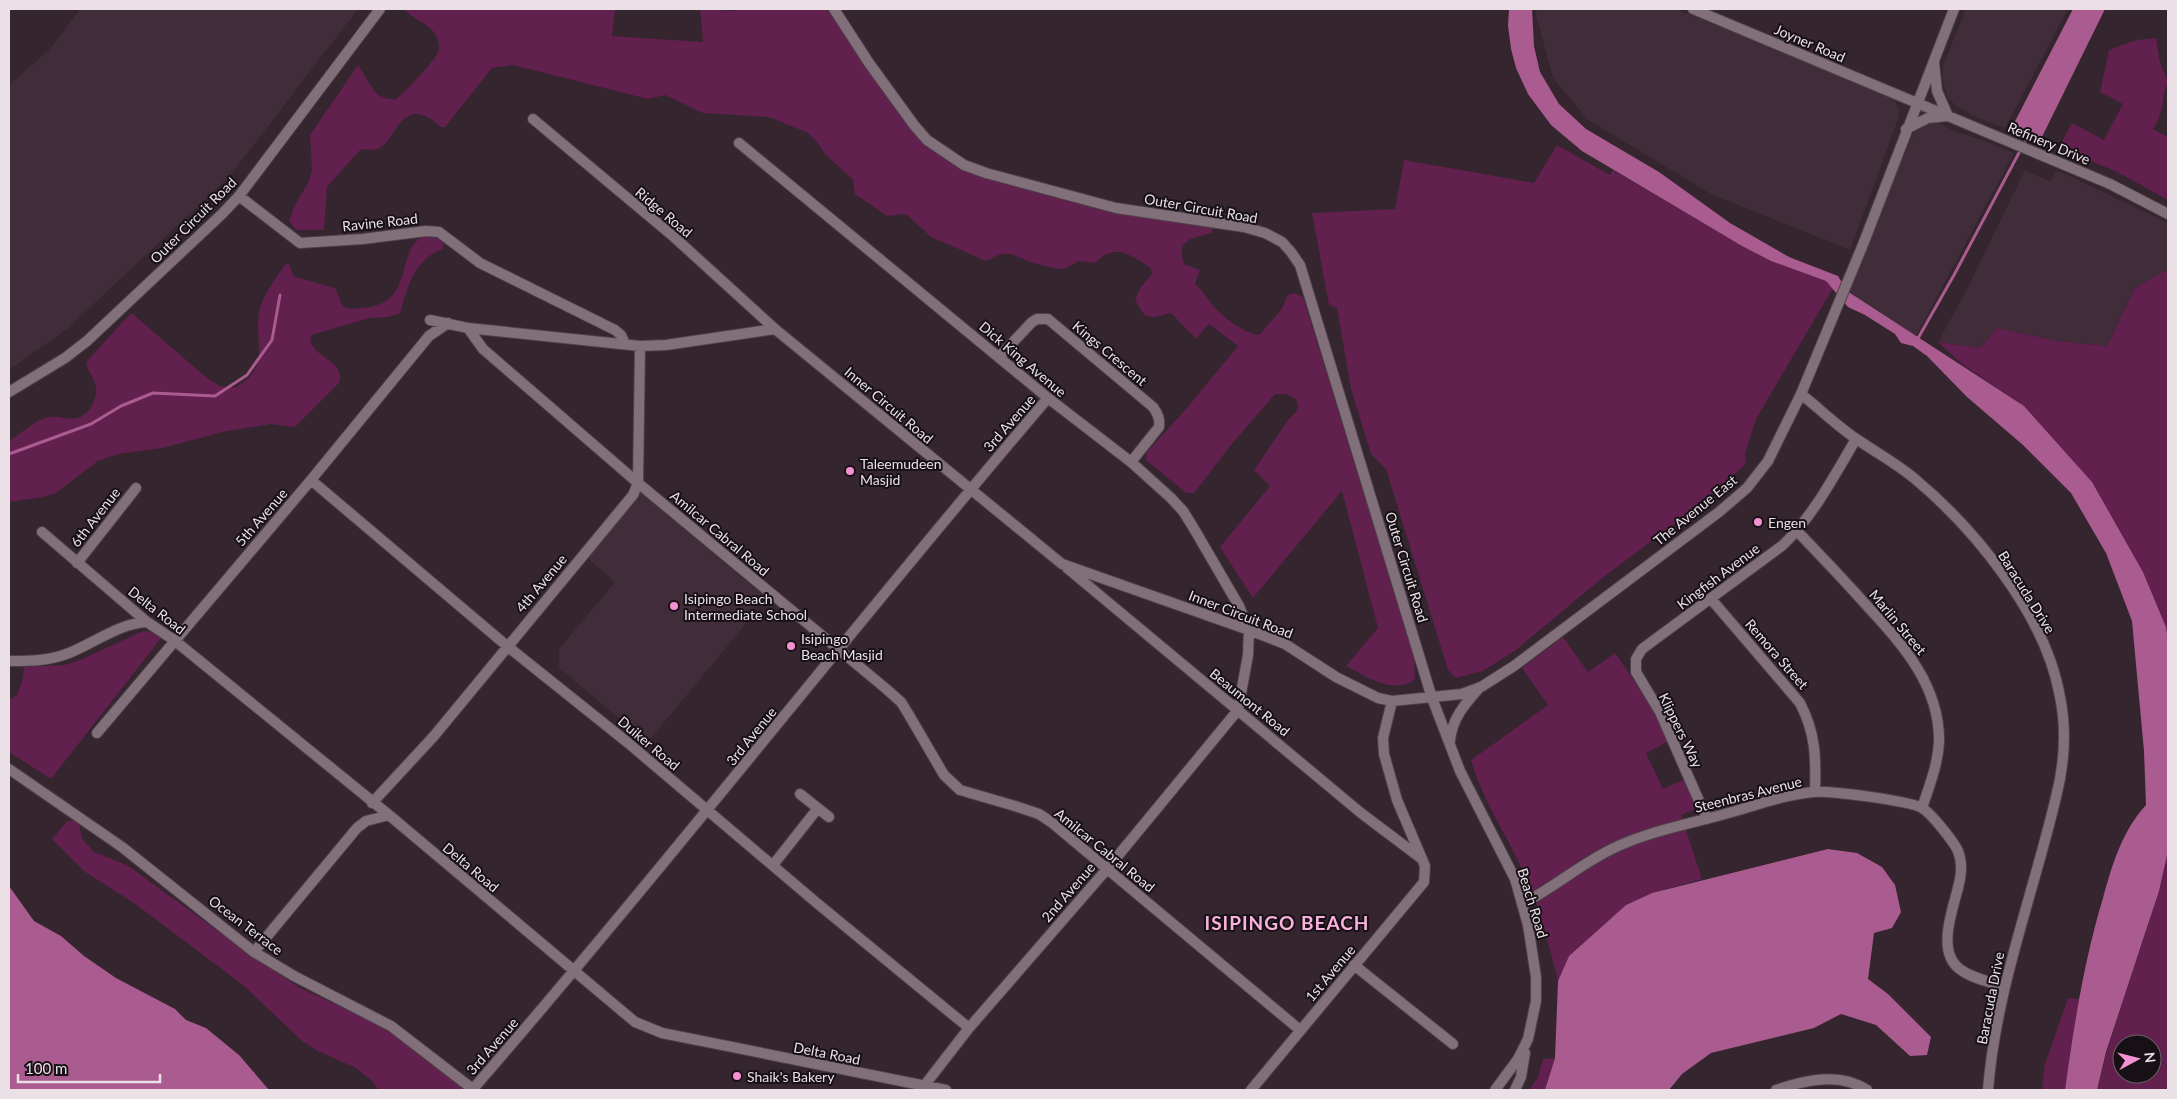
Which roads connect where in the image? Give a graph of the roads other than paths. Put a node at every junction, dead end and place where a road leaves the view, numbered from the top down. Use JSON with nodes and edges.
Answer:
{"nodes":[{"id":1,"x":380,"y":9,"type":"edge"},
{"id":2,"x":834,"y":9,"type":"edge"},
{"id":3,"x":1693,"y":9,"type":"edge"},
{"id":4,"x":1954,"y":9,"type":"edge"},
{"id":5,"x":1934,"y":60,"type":"junction"},
{"id":6,"x":1916,"y":103,"type":"junction"},
{"id":7,"x":1948,"y":116,"type":"junction"},
{"id":8,"x":533,"y":119,"type":"dead end"},
{"id":9,"x":1906,"y":129,"type":"junction"},
{"id":10,"x":739,"y":143,"type":"dead end"},
{"id":11,"x":239,"y":196,"type":"junction"},
{"id":12,"x":2168,"y":214,"type":"edge"},
{"id":13,"x":430,"y":320,"type":"dead end"},
{"id":14,"x":448,"y":323,"type":"junction"},
{"id":15,"x":468,"y":328,"type":"junction"},
{"id":16,"x":775,"y":329,"type":"junction"},
{"id":17,"x":625,"y":344,"type":"junction"},
{"id":18,"x":640,"y":346,"type":"junction"},
{"id":19,"x":1000,"y":356,"type":"junction"},
{"id":20,"x":9,"y":392,"type":"edge"},
{"id":21,"x":1801,"y":394,"type":"junction"},
{"id":22,"x":1048,"y":398,"type":"junction"},
{"id":23,"x":1856,"y":439,"type":"junction"},
{"id":24,"x":1132,"y":462,"type":"junction"},
{"id":25,"x":311,"y":480,"type":"junction"},
{"id":26,"x":638,"y":483,"type":"junction"},
{"id":27,"x":136,"y":488,"type":"dead end"},
{"id":28,"x":970,"y":490,"type":"junction"},
{"id":29,"x":1797,"y":531,"type":"junction"},
{"id":30,"x":42,"y":532,"type":"dead end"},
{"id":31,"x":77,"y":563,"type":"junction"},
{"id":32,"x":1062,"y":564,"type":"junction"},
{"id":33,"x":1711,"y":599,"type":"junction"},
{"id":34,"x":147,"y":622,"type":"junction"},
{"id":35,"x":1249,"y":630,"type":"junction"},
{"id":36,"x":174,"y":640,"type":"junction"},
{"id":37,"x":507,"y":646,"type":"junction"},
{"id":38,"x":838,"y":650,"type":"junction"},
{"id":39,"x":1638,"y":653,"type":"joint"},
{"id":40,"x":9,"y":661,"type":"edge"},
{"id":41,"x":1481,"y":687,"type":"junction"},
{"id":42,"x":1432,"y":698,"type":"junction"},
{"id":43,"x":1392,"y":701,"type":"junction"},
{"id":44,"x":1238,"y":710,"type":"junction"},
{"id":45,"x":97,"y":733,"type":"dead end"},
{"id":46,"x":1450,"y":742,"type":"junction"},
{"id":47,"x":9,"y":769,"type":"edge"},
{"id":48,"x":1816,"y":792,"type":"junction"},
{"id":49,"x":800,"y":794,"type":"dead end"},
{"id":50,"x":372,"y":803,"type":"junction"},
{"id":51,"x":818,"y":808,"type":"junction"},
{"id":52,"x":1922,"y":808,"type":"junction"},
{"id":53,"x":708,"y":810,"type":"junction"},
{"id":54,"x":389,"y":816,"type":"junction"},
{"id":55,"x":829,"y":816,"type":"dead end"},
{"id":56,"x":1707,"y":819,"type":"junction"},
{"id":57,"x":1422,"y":859,"type":"junction"},
{"id":58,"x":773,"y":865,"type":"junction"},
{"id":59,"x":1107,"y":869,"type":"junction"},
{"id":60,"x":1522,"y":904,"type":"junction"},
{"id":61,"x":254,"y":952,"type":"junction"},
{"id":62,"x":1354,"y":965,"type":"junction"},
{"id":63,"x":575,"y":971,"type":"junction"},
{"id":64,"x":2004,"y":986,"type":"junction"},
{"id":65,"x":969,"y":1028,"type":"junction"},
{"id":66,"x":1300,"y":1030,"type":"junction"},
{"id":67,"x":1528,"y":1039,"type":"junction"},
{"id":68,"x":1453,"y":1044,"type":"dead end"},
{"id":69,"x":924,"y":1086,"type":"junction"},
{"id":70,"x":473,"y":1090,"type":"edge"},
{"id":71,"x":946,"y":1090,"type":"edge"},
{"id":72,"x":1252,"y":1090,"type":"edge"},
{"id":73,"x":1494,"y":1090,"type":"edge"},
{"id":74,"x":1515,"y":1090,"type":"edge"},
{"id":75,"x":1776,"y":1090,"type":"edge"},
{"id":76,"x":1867,"y":1090,"type":"edge"},
{"id":77,"x":1988,"y":1090,"type":"edge"}],
"edges":[{"from":1,"to":11,"type":"street","name":"Outer Circuit Road"},
{"from":2,"to":42,"type":"street","name":"Outer Circuit Road"},
{"from":3,"to":6,"type":"street","name":"Joyner Road"},
{"from":4,"to":5,"type":"street","name":"The Avenue East"},
{"from":5,"to":6,"type":"street","name":"The Avenue East"},
{"from":5,"to":7,"type":"street"},
{"from":6,"to":7,"type":"street","name":"Refinery Drive"},
{"from":6,"to":9,"type":"street","name":"The Avenue East"},
{"from":7,"to":9,"type":"street"},
{"from":7,"to":12,"type":"street","name":"Refinery Drive"},
{"from":8,"to":16,"type":"street","name":"Ridge Road"},
{"from":9,"to":21,"type":"street","name":"The Avenue East"},
{"from":10,"to":19,"type":"street","name":"Dick King Avenue"},
{"from":11,"to":17,"type":"street","name":"Ravine Road"},
{"from":11,"to":20,"type":"street","name":"Outer Circuit Road"},
{"from":13,"to":14,"type":"street"},
{"from":14,"to":15,"type":"street"},
{"from":14,"to":25,"type":"street","name":"5th Avenue"},
{"from":15,"to":17,"type":"street"},
{"from":15,"to":26,"type":"street","name":"Amilcar Cabral Road"},
{"from":16,"to":18,"type":"street"},
{"from":16,"to":28,"type":"street","name":"Inner Circuit Road"},
{"from":17,"to":18,"type":"street"},
{"from":18,"to":26,"type":"street"},
{"from":19,"to":22,"type":"street","name":"Dick King Avenue"},
{"from":19,"to":24,"type":"street","name":"Kings Crescent"},
{"from":21,"to":23,"type":"street","name":"Baracuda Drive"},
{"from":21,"to":41,"type":"street","name":"The Avenue East"},
{"from":22,"to":24,"type":"street","name":"Dick King Avenue"},
{"from":22,"to":28,"type":"street","name":"3rd Avenue"},
{"from":23,"to":29,"type":"street","name":"Kingfish Avenue"},
{"from":23,"to":64,"type":"street","name":"Baracuda Drive"},
{"from":24,"to":35,"type":"street","name":"Dick King Avenue"},
{"from":25,"to":36,"type":"street","name":"5th Avenue"},
{"from":25,"to":37,"type":"street","name":"Duiker Road"},
{"from":26,"to":37,"type":"street","name":"4th Avenue"},
{"from":26,"to":38,"type":"street","name":"Amilcar Cabral Road"},
{"from":27,"to":31,"type":"street","name":"6th Avenue"},
{"from":28,"to":32,"type":"street","name":"Inner Circuit Road"},
{"from":28,"to":38,"type":"street","name":"3rd Avenue"},
{"from":29,"to":33,"type":"street","name":"Kingfish Avenue"},
{"from":29,"to":52,"type":"street","name":"Marlin Street"},
{"from":30,"to":31,"type":"street","name":"Delta Road"},
{"from":31,"to":34,"type":"street","name":"Delta Road"},
{"from":32,"to":35,"type":"street","name":"Inner Circuit Road"},
{"from":32,"to":44,"type":"street","name":"Beaumont Road"},
{"from":33,"to":39,"type":"street","name":"Kingfish Avenue"},
{"from":33,"to":48,"type":"street","name":"Remora Street"},
{"from":34,"to":36,"type":"street","name":"Delta Road"},
{"from":34,"to":40,"type":"street"},
{"from":35,"to":43,"type":"street","name":"Inner Circuit Road"},
{"from":35,"to":44,"type":"street","name":"2nd Avenue"},
{"from":36,"to":45,"type":"street","name":"5th Avenue"},
{"from":36,"to":50,"type":"street","name":"Delta Road"},
{"from":37,"to":50,"type":"street","name":"4th Avenue"},
{"from":37,"to":53,"type":"street","name":"Duiker Road"},
{"from":38,"to":53,"type":"street","name":"3rd Avenue"},
{"from":38,"to":59,"type":"street","name":"Amilcar Cabral Road"},
{"from":39,"to":56,"type":"street","name":"Klippers Way"},
{"from":41,"to":42,"type":"street","name":"The Avenue East"},
{"from":41,"to":46,"type":"street"},
{"from":42,"to":43,"type":"street","name":"Inner Circuit Road"},
{"from":42,"to":46,"type":"street","name":"Beach Road"},
{"from":43,"to":57,"type":"street","name":"1st Avenue"},
{"from":44,"to":57,"type":"street","name":"Beaumont Road"},
{"from":44,"to":59,"type":"street","name":"2nd Avenue"},
{"from":46,"to":60,"type":"street","name":"Beach Road"},
{"from":47,"to":61,"type":"street","name":"Ocean Terrace"},
{"from":48,"to":52,"type":"street","name":"Steenbras Avenue"},
{"from":48,"to":56,"type":"street","name":"Steenbras Avenue"},
{"from":49,"to":51,"type":"street"},
{"from":50,"to":54,"type":"street","name":"Delta Road"},
{"from":51,"to":55,"type":"street"},
{"from":51,"to":58,"type":"street"},
{"from":52,"to":64,"type":"street"},
{"from":53,"to":58,"type":"street","name":"Duiker Road"},
{"from":53,"to":63,"type":"street","name":"3rd Avenue"},
{"from":54,"to":61,"type":"street"},
{"from":54,"to":63,"type":"street","name":"Delta Road"},
{"from":56,"to":60,"type":"street","name":"Steenbras Avenue"},
{"from":57,"to":62,"type":"street","name":"1st Avenue"},
{"from":58,"to":65,"type":"street","name":"Duiker Road"},
{"from":59,"to":65,"type":"street","name":"2nd Avenue"},
{"from":59,"to":66,"type":"street","name":"Amilcar Cabral Road"},
{"from":60,"to":67,"type":"street","name":"Beach Road"},
{"from":61,"to":70,"type":"street","name":"Ocean Terrace"},
{"from":62,"to":66,"type":"street","name":"1st Avenue"},
{"from":62,"to":68,"type":"street"},
{"from":63,"to":69,"type":"street","name":"Delta Road"},
{"from":63,"to":70,"type":"street","name":"3rd Avenue"},
{"from":64,"to":77,"type":"street","name":"Baracuda Drive"},
{"from":65,"to":69,"type":"street","name":"2nd Avenue"},
{"from":66,"to":72,"type":"street","name":"1st Avenue"},
{"from":67,"to":73,"type":"street","name":"Beach Road"},
{"from":67,"to":74,"type":"street"},
{"from":69,"to":71,"type":"street","name":"Delta Road"},
{"from":75,"to":76,"type":"street"}]}
